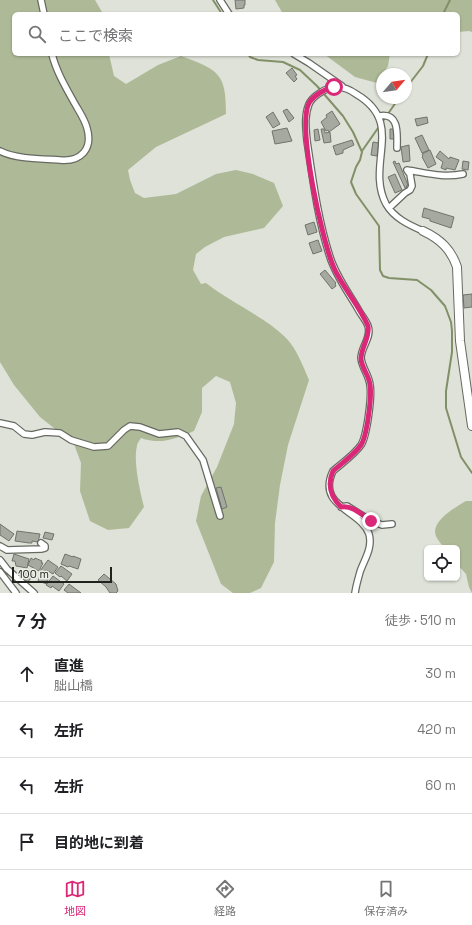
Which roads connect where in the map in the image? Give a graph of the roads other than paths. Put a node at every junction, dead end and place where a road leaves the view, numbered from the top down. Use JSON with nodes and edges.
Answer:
{"nodes":[{"id":1,"x":41,"y":0,"type":"edge"},
{"id":2,"x":220,"y":0,"type":"edge"},
{"id":3,"x":44,"y":12,"type":"edge"},
{"id":4,"x":228,"y":12,"type":"edge"},
{"id":5,"x":53,"y":56,"type":"edge"},
{"id":6,"x":298,"y":56,"type":"edge"},
{"id":7,"x":342,"y":86,"type":"junction"},
{"id":8,"x":383,"y":116,"type":"junction"},
{"id":9,"x":397,"y":148,"type":"dead end"},
{"id":10,"x":0,"y":151,"type":"edge"},
{"id":11,"x":463,"y":174,"type":"dead end"},
{"id":12,"x":389,"y":208,"type":"junction"},
{"id":13,"x":423,"y":231,"type":"joint"},
{"id":14,"x":0,"y":423,"type":"edge"},
{"id":15,"x":472,"y":426,"type":"edge"},
{"id":16,"x":341,"y":507,"type":"junction"},
{"id":17,"x":220,"y":516,"type":"dead end"},
{"id":18,"x":392,"y":524,"type":"dead end"},
{"id":19,"x":41,"y":543,"type":"dead end"},
{"id":20,"x":0,"y":546,"type":"edge"},
{"id":21,"x":0,"y":560,"type":"edge"},
{"id":22,"x":0,"y":572,"type":"edge"},
{"id":23,"x":16,"y":593,"type":"edge"},
{"id":24,"x":34,"y":593,"type":"edge"},
{"id":25,"x":355,"y":593,"type":"edge"}],
"edges":[{"from":1,"to":3,"type":"street"},
{"from":2,"to":4,"type":"street"},
{"from":5,"to":10,"type":"street"},
{"from":6,"to":7,"type":"street"},
{"from":7,"to":8,"type":"street"},
{"from":7,"to":16,"type":"street"},
{"from":8,"to":9,"type":"street"},
{"from":8,"to":12,"type":"street"},
{"from":11,"to":12,"type":"street"},
{"from":12,"to":13,"type":"street"},
{"from":13,"to":15,"type":"street"},
{"from":14,"to":17,"type":"street"},
{"from":16,"to":18,"type":"street"},
{"from":16,"to":25,"type":"street"},
{"from":19,"to":20,"type":"street"},
{"from":21,"to":24,"type":"street"},
{"from":22,"to":23,"type":"street"}]}
